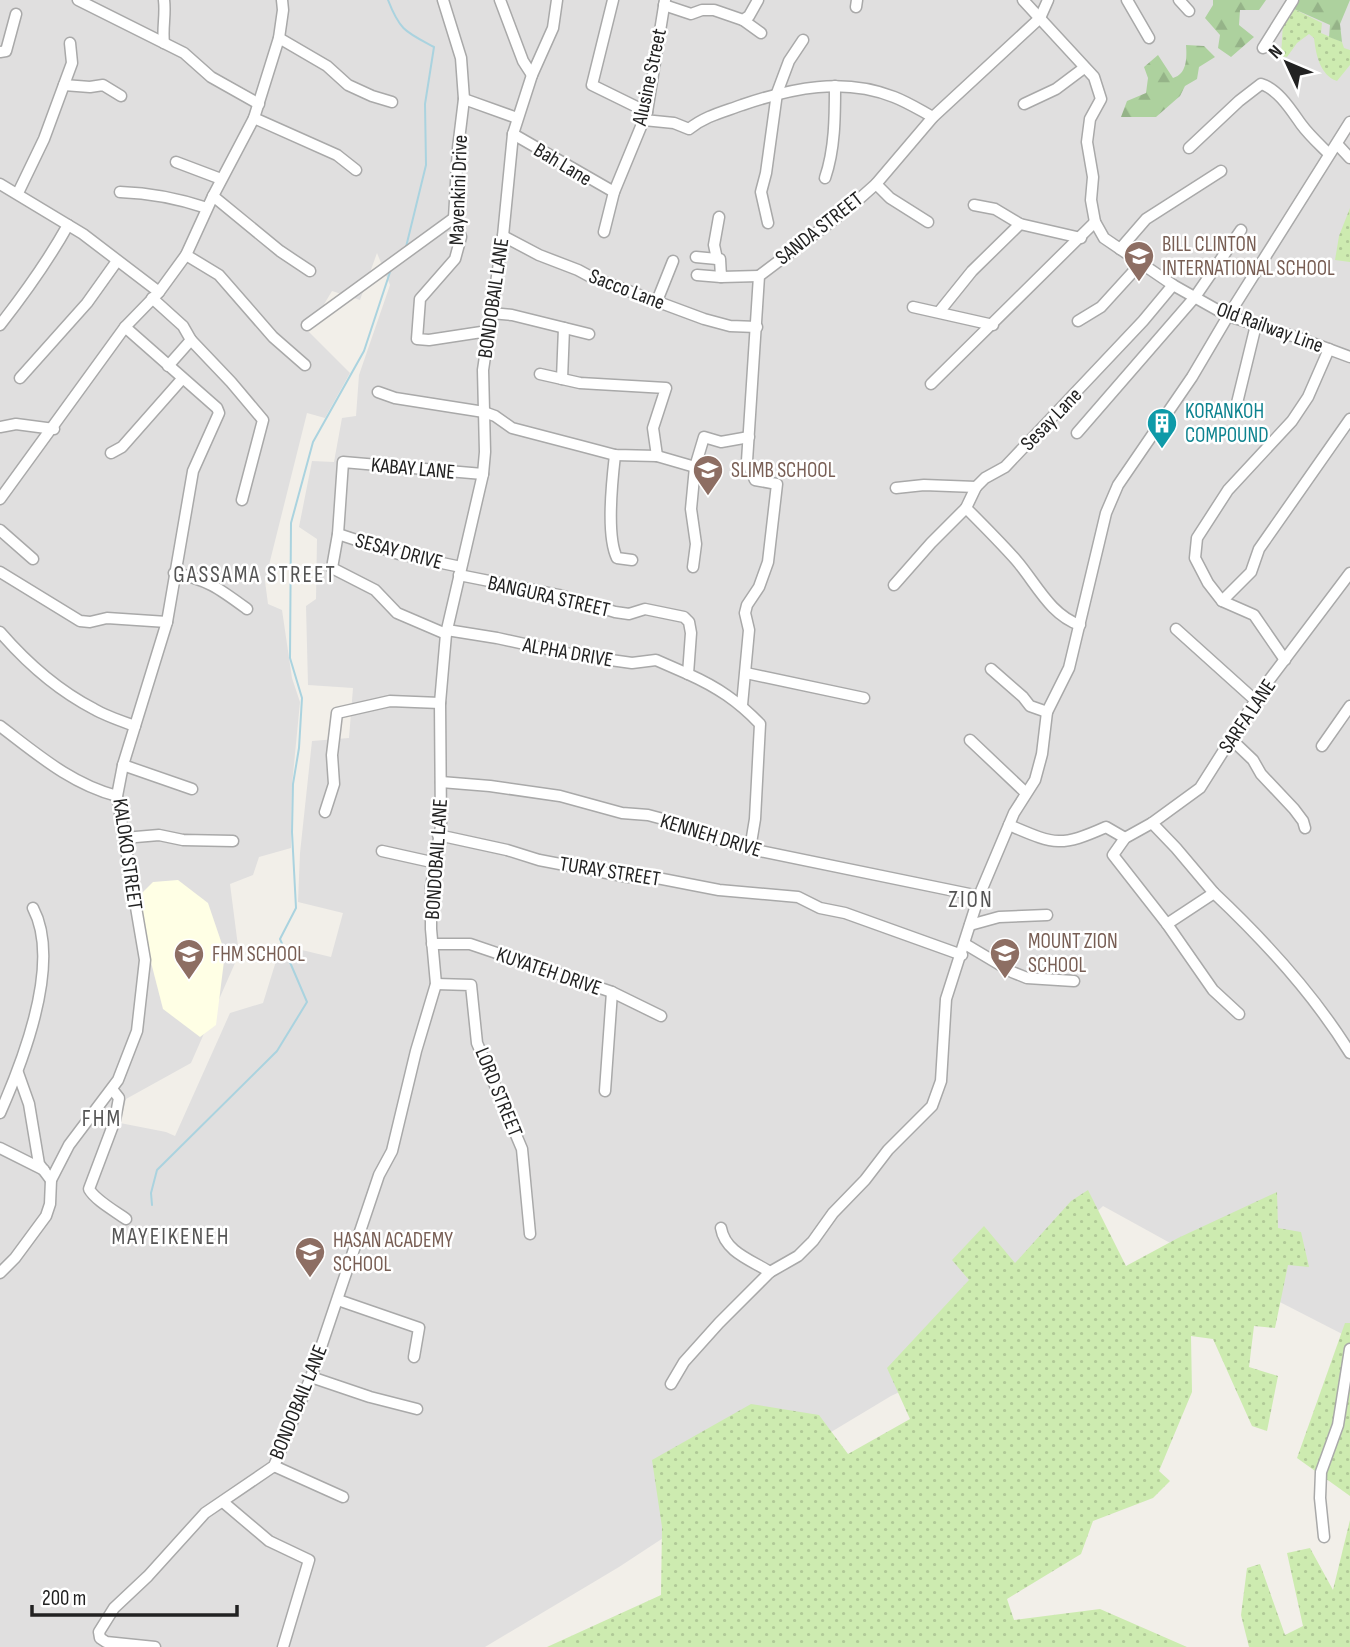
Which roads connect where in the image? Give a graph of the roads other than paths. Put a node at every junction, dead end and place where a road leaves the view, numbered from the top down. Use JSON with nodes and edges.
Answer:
{"nodes":[{"id":1,"x":78,"y":0,"type":"edge"},
{"id":2,"x":164,"y":0,"type":"edge"},
{"id":3,"x":282,"y":0,"type":"edge"},
{"id":4,"x":443,"y":0,"type":"edge"},
{"id":5,"x":500,"y":0,"type":"edge"},
{"id":6,"x":557,"y":0,"type":"edge"},
{"id":7,"x":614,"y":0,"type":"edge"},
{"id":8,"x":758,"y":0,"type":"edge"},
{"id":9,"x":1023,"y":0,"type":"edge"},
{"id":10,"x":1048,"y":0,"type":"edge"},
{"id":11,"x":1127,"y":0,"type":"edge"},
{"id":12,"x":1179,"y":0,"type":"edge"},
{"id":13,"x":1293,"y":0,"type":"edge"},
{"id":14,"x":664,"y":3,"type":"edge"},
{"id":15,"x":1189,"y":11,"type":"dead end"},
{"id":16,"x":16,"y":13,"type":"dead end"},
{"id":17,"x":746,"y":18,"type":"junction"},
{"id":18,"x":1040,"y":18,"type":"junction"},
{"id":19,"x":761,"y":33,"type":"dead end"},
{"id":20,"x":279,"y":38,"type":"junction"},
{"id":21,"x":1149,"y":38,"type":"dead end"},
{"id":22,"x":803,"y":40,"type":"dead end"},
{"id":23,"x":70,"y":43,"type":"dead end"},
{"id":24,"x":164,"y":43,"type":"junction"},
{"id":25,"x":1263,"y":48,"type":"dead end"},
{"id":26,"x":0,"y":52,"type":"edge"},
{"id":27,"x":1084,"y":68,"type":"junction"},
{"id":28,"x":532,"y":75,"type":"junction"},
{"id":29,"x":64,"y":85,"type":"junction"},
{"id":30,"x":835,"y":86,"type":"junction"},
{"id":31,"x":777,"y":93,"type":"junction"},
{"id":32,"x":121,"y":96,"type":"dead end"},
{"id":33,"x":464,"y":99,"type":"junction"},
{"id":34,"x":392,"y":102,"type":"dead end"},
{"id":35,"x":259,"y":104,"type":"junction"},
{"id":36,"x":1024,"y":104,"type":"dead end"},
{"id":37,"x":646,"y":116,"type":"junction"},
{"id":38,"x":933,"y":117,"type":"junction"},
{"id":39,"x":254,"y":118,"type":"junction"},
{"id":40,"x":517,"y":118,"type":"junction"},
{"id":41,"x":1350,"y":122,"type":"edge"},
{"id":42,"x":513,"y":134,"type":"junction"},
{"id":43,"x":1337,"y":144,"type":"junction"},
{"id":44,"x":1189,"y":148,"type":"dead end"},
{"id":45,"x":1329,"y":154,"type":"junction"},
{"id":46,"x":1350,"y":158,"type":"edge"},
{"id":47,"x":176,"y":162,"type":"dead end"},
{"id":48,"x":356,"y":170,"type":"dead end"},
{"id":49,"x":1221,"y":171,"type":"dead end"},
{"id":50,"x":825,"y":178,"type":"dead end"},
{"id":51,"x":222,"y":179,"type":"junction"},
{"id":52,"x":0,"y":184,"type":"edge"},
{"id":53,"x":876,"y":184,"type":"junction"},
{"id":54,"x":120,"y":192,"type":"dead end"},
{"id":55,"x":614,"y":192,"type":"junction"},
{"id":56,"x":18,"y":193,"type":"junction"},
{"id":57,"x":213,"y":195,"type":"junction"},
{"id":58,"x":974,"y":205,"type":"dead end"},
{"id":59,"x":206,"y":208,"type":"junction"},
{"id":60,"x":719,"y":217,"type":"dead end"},
{"id":61,"x":454,"y":218,"type":"junction"},
{"id":62,"x":928,"y":222,"type":"dead end"},
{"id":63,"x":1095,"y":222,"type":"junction"},
{"id":64,"x":768,"y":223,"type":"dead end"},
{"id":65,"x":1020,"y":224,"type":"junction"},
{"id":66,"x":68,"y":225,"type":"junction"},
{"id":67,"x":1241,"y":230,"type":"dead end"},
{"id":68,"x":604,"y":232,"type":"dead end"},
{"id":69,"x":503,"y":236,"type":"junction"},
{"id":70,"x":1081,"y":238,"type":"junction"},
{"id":71,"x":1120,"y":249,"type":"junction"},
{"id":72,"x":186,"y":255,"type":"junction"},
{"id":73,"x":696,"y":257,"type":"dead end"},
{"id":74,"x":717,"y":259,"type":"junction"},
{"id":75,"x":117,"y":261,"type":"junction"},
{"id":76,"x":673,"y":261,"type":"dead end"},
{"id":77,"x":1140,"y":263,"type":"junction"},
{"id":78,"x":310,"y":271,"type":"dead end"},
{"id":79,"x":697,"y":275,"type":"dead end"},
{"id":80,"x":721,"y":276,"type":"junction"},
{"id":81,"x":759,"y":276,"type":"junction"},
{"id":82,"x":1173,"y":285,"type":"junction"},
{"id":83,"x":156,"y":295,"type":"junction"},
{"id":84,"x":1195,"y":297,"type":"junction"},
{"id":85,"x":657,"y":301,"type":"junction"},
{"id":86,"x":913,"y":307,"type":"dead end"},
{"id":87,"x":491,"y":313,"type":"junction"},
{"id":88,"x":939,"y":313,"type":"junction"},
{"id":89,"x":1228,"y":316,"type":"junction"},
{"id":90,"x":1078,"y":321,"type":"dead end"},
{"id":91,"x":307,"y":325,"type":"dead end"},
{"id":92,"x":993,"y":325,"type":"junction"},
{"id":93,"x":1256,"y":325,"type":"junction"},
{"id":94,"x":0,"y":326,"type":"edge"},
{"id":95,"x":125,"y":327,"type":"junction"},
{"id":96,"x":757,"y":327,"type":"junction"},
{"id":97,"x":565,"y":328,"type":"junction"},
{"id":98,"x":488,"y":331,"type":"junction"},
{"id":99,"x":589,"y":334,"type":"dead end"},
{"id":100,"x":191,"y":340,"type":"junction"},
{"id":101,"x":1329,"y":349,"type":"junction"},
{"id":102,"x":1350,"y":357,"type":"edge"},
{"id":103,"x":305,"y":365,"type":"dead end"},
{"id":104,"x":168,"y":366,"type":"junction"},
{"id":105,"x":540,"y":373,"type":"dead end"},
{"id":106,"x":20,"y":378,"type":"dead end"},
{"id":107,"x":182,"y":379,"type":"junction"},
{"id":108,"x":562,"y":379,"type":"junction"},
{"id":109,"x":931,"y":384,"type":"dead end"},
{"id":110,"x":378,"y":392,"type":"dead end"},
{"id":111,"x":1237,"y":402,"type":"dead end"},
{"id":112,"x":484,"y":412,"type":"junction"},
{"id":113,"x":1350,"y":419,"type":"edge"},
{"id":114,"x":0,"y":427,"type":"edge"},
{"id":115,"x":54,"y":429,"type":"junction"},
{"id":116,"x":1077,"y":433,"type":"dead end"},
{"id":117,"x":749,"y":437,"type":"junction"},
{"id":118,"x":111,"y":453,"type":"dead end"},
{"id":119,"x":615,"y":455,"type":"junction"},
{"id":120,"x":657,"y":456,"type":"junction"},
{"id":121,"x":695,"y":467,"type":"junction"},
{"id":122,"x":483,"y":474,"type":"junction"},
{"id":123,"x":976,"y":487,"type":"junction"},
{"id":124,"x":896,"y":488,"type":"dead end"},
{"id":125,"x":0,"y":499,"type":"edge"},
{"id":126,"x":242,"y":500,"type":"dead end"},
{"id":127,"x":966,"y":508,"type":"junction"},
{"id":128,"x":0,"y":530,"type":"edge"},
{"id":129,"x":338,"y":534,"type":"junction"},
{"id":130,"x":33,"y":559,"type":"dead end"},
{"id":131,"x":632,"y":560,"type":"dead end"},
{"id":132,"x":693,"y":567,"type":"dead end"},
{"id":133,"x":460,"y":571,"type":"junction"},
{"id":134,"x":0,"y":572,"type":"edge"},
{"id":135,"x":174,"y":573,"type":"junction"},
{"id":136,"x":1350,"y":573,"type":"edge"},
{"id":137,"x":894,"y":585,"type":"dead end"},
{"id":138,"x":1222,"y":601,"type":"junction"},
{"id":139,"x":247,"y":609,"type":"dead end"},
{"id":140,"x":167,"y":622,"type":"junction"},
{"id":141,"x":1080,"y":625,"type":"junction"},
{"id":142,"x":1176,"y":629,"type":"dead end"},
{"id":143,"x":0,"y":632,"type":"edge"},
{"id":144,"x":446,"y":632,"type":"junction"},
{"id":145,"x":1285,"y":660,"type":"junction"},
{"id":146,"x":991,"y":669,"type":"dead end"},
{"id":147,"x":746,"y":673,"type":"junction"},
{"id":148,"x":688,"y":674,"type":"junction"},
{"id":149,"x":864,"y":698,"type":"dead end"},
{"id":150,"x":1256,"y":701,"type":"junction"},
{"id":151,"x":440,"y":703,"type":"junction"},
{"id":152,"x":741,"y":705,"type":"junction"},
{"id":153,"x":1350,"y":706,"type":"edge"},
{"id":154,"x":1046,"y":712,"type":"junction"},
{"id":155,"x":0,"y":726,"type":"edge"},
{"id":156,"x":135,"y":726,"type":"junction"},
{"id":157,"x":1231,"y":739,"type":"junction"},
{"id":158,"x":970,"y":740,"type":"dead end"},
{"id":159,"x":1322,"y":746,"type":"dead end"},
{"id":160,"x":123,"y":765,"type":"junction"},
{"id":161,"x":441,"y":782,"type":"junction"},
{"id":162,"x":192,"y":789,"type":"dead end"},
{"id":163,"x":1026,"y":793,"type":"junction"},
{"id":164,"x":117,"y":796,"type":"junction"},
{"id":165,"x":325,"y":812,"type":"dead end"},
{"id":166,"x":1152,"y":823,"type":"junction"},
{"id":167,"x":1009,"y":825,"type":"junction"},
{"id":168,"x":1304,"y":828,"type":"dead end"},
{"id":169,"x":438,"y":835,"type":"junction"},
{"id":170,"x":124,"y":838,"type":"junction"},
{"id":171,"x":1125,"y":838,"type":"junction"},
{"id":172,"x":233,"y":841,"type":"dead end"},
{"id":173,"x":750,"y":849,"type":"junction"},
{"id":174,"x":382,"y":851,"type":"dead end"},
{"id":175,"x":436,"y":863,"type":"junction"},
{"id":176,"x":1214,"y":893,"type":"junction"},
{"id":177,"x":979,"y":896,"type":"junction"},
{"id":178,"x":33,"y":908,"type":"dead end"},
{"id":179,"x":1047,"y":915,"type":"dead end"},
{"id":180,"x":1167,"y":924,"type":"junction"},
{"id":181,"x":970,"y":925,"type":"junction"},
{"id":182,"x":432,"y":944,"type":"junction"},
{"id":183,"x":965,"y":944,"type":"junction"},
{"id":184,"x":962,"y":956,"type":"junction"},
{"id":185,"x":1074,"y":981,"type":"dead end"},
{"id":186,"x":436,"y":984,"type":"junction"},
{"id":187,"x":612,"y":992,"type":"junction"},
{"id":188,"x":1239,"y":1014,"type":"dead end"},
{"id":189,"x":662,"y":1016,"type":"dead end"},
{"id":190,"x":1350,"y":1053,"type":"edge"},
{"id":191,"x":18,"y":1073,"type":"junction"},
{"id":192,"x":112,"y":1089,"type":"junction"},
{"id":193,"x":606,"y":1091,"type":"dead end"},
{"id":194,"x":0,"y":1113,"type":"edge"},
{"id":195,"x":0,"y":1149,"type":"edge"},
{"id":196,"x":44,"y":1170,"type":"junction"},
{"id":197,"x":51,"y":1181,"type":"junction"},
{"id":198,"x":126,"y":1219,"type":"dead end"},
{"id":199,"x":721,"y":1228,"type":"dead end"},
{"id":200,"x":530,"y":1234,"type":"dead end"},
{"id":201,"x":770,"y":1272,"type":"junction"},
{"id":202,"x":0,"y":1273,"type":"edge"},
{"id":203,"x":338,"y":1300,"type":"junction"},
{"id":204,"x":1350,"y":1349,"type":"edge"},
{"id":205,"x":414,"y":1357,"type":"dead end"},
{"id":206,"x":311,"y":1377,"type":"junction"},
{"id":207,"x":671,"y":1384,"type":"dead end"},
{"id":208,"x":417,"y":1409,"type":"dead end"},
{"id":209,"x":274,"y":1466,"type":"junction"},
{"id":210,"x":343,"y":1497,"type":"dead end"},
{"id":211,"x":223,"y":1502,"type":"junction"},
{"id":212,"x":1324,"y":1537,"type":"dead end"},
{"id":213,"x":155,"y":1647,"type":"edge"},
{"id":214,"x":283,"y":1647,"type":"edge"}],
"edges":[{"from":1,"to":24,"type":"street"},
{"from":2,"to":24,"type":"street"},
{"from":3,"to":20,"type":"street"},
{"from":4,"to":33,"type":"street","name":"Mayenkini Drive"},
{"from":5,"to":28,"type":"street"},
{"from":6,"to":28,"type":"street","name":"BONDOBAIL LANE"},
{"from":7,"to":37,"type":"street"},
{"from":8,"to":17,"type":"street"},
{"from":9,"to":18,"type":"street"},
{"from":10,"to":18,"type":"street"},
{"from":11,"to":21,"type":"street"},
{"from":12,"to":15,"type":"street"},
{"from":13,"to":25,"type":"street"},
{"from":14,"to":17,"type":"street"},
{"from":14,"to":37,"type":"street","name":"Alusine Street"},
{"from":16,"to":26,"type":"street"},
{"from":17,"to":19,"type":"street"},
{"from":18,"to":27,"type":"street"},
{"from":18,"to":38,"type":"street","name":"SANDA STREET"},
{"from":20,"to":34,"type":"street"},
{"from":20,"to":35,"type":"street"},
{"from":22,"to":31,"type":"street"},
{"from":23,"to":29,"type":"street"},
{"from":24,"to":35,"type":"street"},
{"from":27,"to":36,"type":"street"},
{"from":27,"to":63,"type":"street"},
{"from":28,"to":40,"type":"street","name":"BONDOBAIL LANE"},
{"from":29,"to":32,"type":"street"},
{"from":29,"to":56,"type":"street"},
{"from":30,"to":31,"type":"street"},
{"from":30,"to":38,"type":"street"},
{"from":30,"to":50,"type":"street"},
{"from":31,"to":37,"type":"street"},
{"from":31,"to":64,"type":"street"},
{"from":33,"to":40,"type":"street"},
{"from":33,"to":61,"type":"street","name":"Mayenkini Drive"},
{"from":35,"to":39,"type":"street"},
{"from":37,"to":55,"type":"street","name":"Alusine Street"},
{"from":38,"to":53,"type":"street","name":"SANDA STREET"},
{"from":39,"to":48,"type":"street"},
{"from":39,"to":51,"type":"street"},
{"from":40,"to":42,"type":"street","name":"BONDOBAIL LANE"},
{"from":41,"to":43,"type":"street"},
{"from":42,"to":55,"type":"street","name":"Bah Lane"},
{"from":42,"to":69,"type":"street","name":"BONDOBAIL LANE"},
{"from":43,"to":45,"type":"street"},
{"from":43,"to":46,"type":"street"},
{"from":44,"to":45,"type":"street"},
{"from":45,"to":89,"type":"street"},
{"from":47,"to":51,"type":"street"},
{"from":49,"to":71,"type":"street"},
{"from":51,"to":57,"type":"street"},
{"from":52,"to":56,"type":"street"},
{"from":53,"to":62,"type":"street"},
{"from":53,"to":81,"type":"street","name":"SANDA STREET"},
{"from":54,"to":59,"type":"street"},
{"from":55,"to":68,"type":"street","name":"Alusine Street"},
{"from":56,"to":66,"type":"street"},
{"from":57,"to":59,"type":"street"},
{"from":57,"to":78,"type":"street"},
{"from":58,"to":65,"type":"street"},
{"from":59,"to":72,"type":"street"},
{"from":60,"to":74,"type":"street"},
{"from":61,"to":91,"type":"street"},
{"from":61,"to":98,"type":"street","name":"Mayenkini Drive"},
{"from":63,"to":70,"type":"street"},
{"from":63,"to":71,"type":"street","name":"Old Railway Line"},
{"from":65,"to":70,"type":"street"},
{"from":65,"to":88,"type":"street"},
{"from":66,"to":75,"type":"street"},
{"from":66,"to":94,"type":"street"},
{"from":67,"to":84,"type":"street"},
{"from":69,"to":85,"type":"street","name":"Sacco Lane"},
{"from":69,"to":87,"type":"street","name":"BONDOBAIL LANE"},
{"from":70,"to":92,"type":"street"},
{"from":71,"to":77,"type":"street","name":"Old Railway Line"},
{"from":72,"to":83,"type":"street"},
{"from":72,"to":103,"type":"street"},
{"from":73,"to":74,"type":"street"},
{"from":74,"to":80,"type":"street"},
{"from":75,"to":83,"type":"street"},
{"from":75,"to":106,"type":"street"},
{"from":76,"to":85,"type":"street"},
{"from":77,"to":82,"type":"street","name":"Old Railway Line"},
{"from":77,"to":90,"type":"street"},
{"from":79,"to":80,"type":"street"},
{"from":80,"to":81,"type":"street"},
{"from":81,"to":96,"type":"street","name":"SANDA STREET"},
{"from":82,"to":84,"type":"street","name":"Old Railway Line"},
{"from":82,"to":123,"type":"street","name":"Sesay Lane"},
{"from":83,"to":95,"type":"street"},
{"from":83,"to":100,"type":"street"},
{"from":84,"to":89,"type":"street","name":"Old Railway Line"},
{"from":84,"to":116,"type":"street"},
{"from":85,"to":96,"type":"street","name":"Sacco Lane"},
{"from":86,"to":88,"type":"street"},
{"from":87,"to":97,"type":"street"},
{"from":87,"to":98,"type":"street","name":"BONDOBAIL LANE"},
{"from":88,"to":92,"type":"street"},
{"from":89,"to":93,"type":"street","name":"Old Railway Line"},
{"from":89,"to":141,"type":"street"},
{"from":92,"to":109,"type":"street"},
{"from":93,"to":101,"type":"street","name":"Old Railway Line"},
{"from":93,"to":111,"type":"street"},
{"from":95,"to":104,"type":"street"},
{"from":95,"to":115,"type":"street"},
{"from":96,"to":117,"type":"street","name":"SANDA STREET"},
{"from":97,"to":99,"type":"street"},
{"from":97,"to":108,"type":"street"},
{"from":98,"to":112,"type":"street","name":"BONDOBAIL LANE"},
{"from":100,"to":104,"type":"street"},
{"from":100,"to":126,"type":"street"},
{"from":101,"to":102,"type":"street","name":"Old Railway Line"},
{"from":101,"to":138,"type":"street"},
{"from":104,"to":107,"type":"street"},
{"from":105,"to":108,"type":"street"},
{"from":107,"to":118,"type":"street"},
{"from":107,"to":135,"type":"street","name":"KALOKO STREET"},
{"from":108,"to":120,"type":"street"},
{"from":110,"to":112,"type":"street"},
{"from":112,"to":119,"type":"street"},
{"from":112,"to":122,"type":"street","name":"BONDOBAIL LANE"},
{"from":113,"to":138,"type":"street"},
{"from":114,"to":115,"type":"street"},
{"from":115,"to":125,"type":"street"},
{"from":117,"to":121,"type":"street"},
{"from":117,"to":147,"type":"street","name":"SANDA STREET"},
{"from":119,"to":120,"type":"street"},
{"from":119,"to":131,"type":"street"},
{"from":120,"to":121,"type":"street"},
{"from":121,"to":132,"type":"street"},
{"from":122,"to":129,"type":"street","name":"KABAY LANE"},
{"from":122,"to":133,"type":"street","name":"BONDOBAIL LANE"},
{"from":123,"to":124,"type":"street"},
{"from":123,"to":127,"type":"street"},
{"from":127,"to":137,"type":"street"},
{"from":127,"to":141,"type":"street"},
{"from":128,"to":130,"type":"street"},
{"from":129,"to":133,"type":"street","name":"SESAY DRIVE"},
{"from":129,"to":144,"type":"street","name":"ALPHA DRIVE"},
{"from":133,"to":144,"type":"street","name":"BONDOBAIL LANE"},
{"from":133,"to":148,"type":"street","name":"BANGURA STREET"},
{"from":134,"to":140,"type":"street"},
{"from":135,"to":139,"type":"street"},
{"from":135,"to":140,"type":"street","name":"KALOKO STREET"},
{"from":136,"to":145,"type":"street","name":"SARFA LANE"},
{"from":138,"to":145,"type":"street"},
{"from":140,"to":156,"type":"street","name":"KALOKO STREET"},
{"from":141,"to":154,"type":"street"},
{"from":142,"to":150,"type":"street"},
{"from":143,"to":156,"type":"street"},
{"from":144,"to":148,"type":"street","name":"ALPHA DRIVE"},
{"from":144,"to":151,"type":"street","name":"BONDOBAIL LANE"},
{"from":145,"to":150,"type":"street","name":"SARFA LANE"},
{"from":146,"to":154,"type":"street"},
{"from":147,"to":149,"type":"street"},
{"from":147,"to":152,"type":"street"},
{"from":148,"to":152,"type":"street"},
{"from":150,"to":157,"type":"street","name":"SARFA LANE"},
{"from":151,"to":161,"type":"street","name":"BONDOBAIL LANE"},
{"from":151,"to":165,"type":"street"},
{"from":152,"to":173,"type":"street"},
{"from":153,"to":159,"type":"street"},
{"from":154,"to":163,"type":"street"},
{"from":155,"to":164,"type":"street"},
{"from":156,"to":160,"type":"street","name":"KALOKO STREET"},
{"from":157,"to":166,"type":"street","name":"SARFA LANE"},
{"from":157,"to":168,"type":"street"},
{"from":158,"to":163,"type":"street"},
{"from":160,"to":162,"type":"street"},
{"from":160,"to":164,"type":"street","name":"KALOKO STREET"},
{"from":161,"to":169,"type":"street","name":"BONDOBAIL LANE"},
{"from":161,"to":173,"type":"street","name":"KENNEH DRIVE"},
{"from":163,"to":167,"type":"street"},
{"from":164,"to":170,"type":"street","name":"KALOKO STREET"},
{"from":166,"to":171,"type":"street","name":"SARFA LANE"},
{"from":166,"to":176,"type":"street"},
{"from":167,"to":171,"type":"street"},
{"from":167,"to":177,"type":"street"},
{"from":169,"to":175,"type":"street","name":"BONDOBAIL LANE"},
{"from":169,"to":184,"type":"street","name":"TURAY STREET"},
{"from":170,"to":172,"type":"street"},
{"from":170,"to":192,"type":"street","name":"KALOKO STREET"},
{"from":171,"to":180,"type":"street"},
{"from":173,"to":177,"type":"street","name":"KENNEH DRIVE"},
{"from":174,"to":175,"type":"street"},
{"from":175,"to":182,"type":"street","name":"BONDOBAIL LANE"},
{"from":176,"to":180,"type":"street"},
{"from":176,"to":190,"type":"street"},
{"from":177,"to":181,"type":"street"},
{"from":178,"to":191,"type":"street"},
{"from":179,"to":181,"type":"street"},
{"from":180,"to":188,"type":"street"},
{"from":181,"to":183,"type":"street"},
{"from":182,"to":186,"type":"street","name":"BONDOBAIL LANE"},
{"from":182,"to":187,"type":"street","name":"KUYATEH DRIVE"},
{"from":183,"to":184,"type":"street"},
{"from":183,"to":185,"type":"street"},
{"from":184,"to":201,"type":"street"},
{"from":186,"to":200,"type":"street","name":"LORD STREET"},
{"from":186,"to":203,"type":"street","name":"BONDOBAIL LANE"},
{"from":187,"to":189,"type":"street","name":"KUYATEH DRIVE"},
{"from":187,"to":193,"type":"street"},
{"from":191,"to":194,"type":"street"},
{"from":191,"to":196,"type":"street"},
{"from":192,"to":197,"type":"street","name":"KALOKO STREET"},
{"from":192,"to":198,"type":"street"},
{"from":195,"to":196,"type":"street"},
{"from":196,"to":197,"type":"street"},
{"from":197,"to":202,"type":"street","name":"KALOKO STREET"},
{"from":199,"to":201,"type":"street"},
{"from":201,"to":207,"type":"street"},
{"from":203,"to":205,"type":"street"},
{"from":203,"to":206,"type":"street","name":"BONDOBAIL LANE"},
{"from":204,"to":212,"type":"street"},
{"from":206,"to":208,"type":"street"},
{"from":206,"to":209,"type":"street","name":"BONDOBAIL LANE"},
{"from":209,"to":210,"type":"street"},
{"from":209,"to":211,"type":"street","name":"BONDOBAIL LANE"},
{"from":211,"to":213,"type":"street","name":"BONDOBAIL LANE"},
{"from":211,"to":214,"type":"street"}]}
